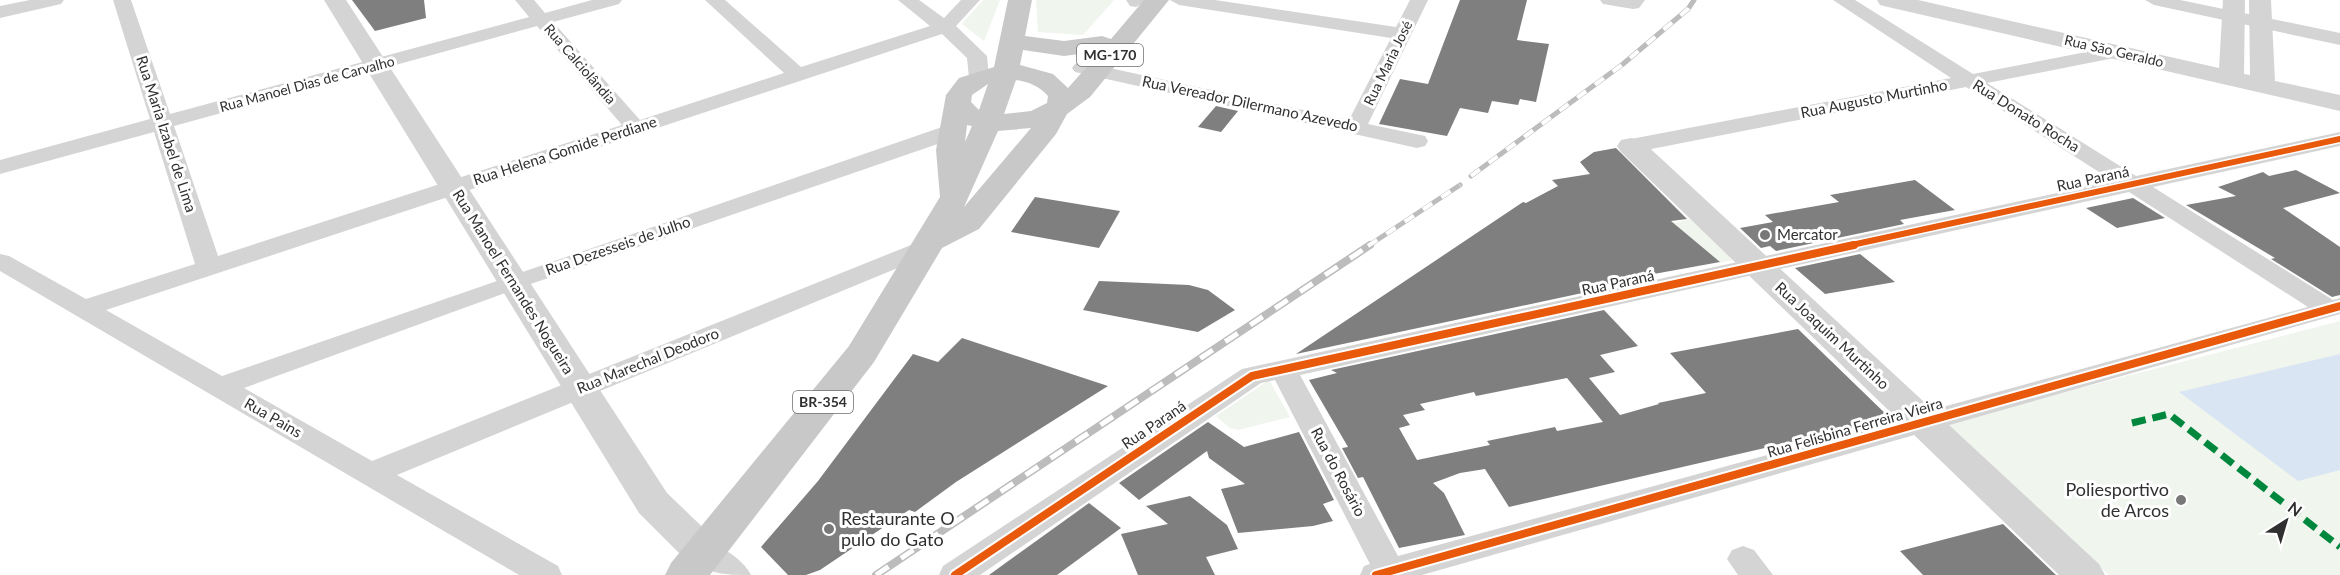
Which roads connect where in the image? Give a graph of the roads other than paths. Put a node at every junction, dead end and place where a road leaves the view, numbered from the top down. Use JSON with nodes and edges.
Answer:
{"nodes":[{"id":1,"x":56,"y":0,"type":"edge"},
{"id":2,"x":122,"y":0,"type":"edge"},
{"id":3,"x":335,"y":0,"type":"edge"},
{"id":4,"x":524,"y":0,"type":"edge"},
{"id":5,"x":613,"y":0,"type":"edge"},
{"id":6,"x":714,"y":0,"type":"edge"},
{"id":7,"x":907,"y":0,"type":"edge"},
{"id":8,"x":970,"y":0,"type":"edge"},
{"id":9,"x":1020,"y":0,"type":"edge"},
{"id":10,"x":1141,"y":0,"type":"edge"},
{"id":11,"x":1179,"y":0,"type":"edge"},
{"id":12,"x":1419,"y":0,"type":"edge"},
{"id":13,"x":1609,"y":0,"type":"edge"},
{"id":14,"x":1842,"y":0,"type":"edge"},
{"id":15,"x":1888,"y":0,"type":"edge"},
{"id":16,"x":2154,"y":0,"type":"edge"},
{"id":17,"x":1635,"y":2,"type":"edge"},
{"id":18,"x":2234,"y":8,"type":"edge"},
{"id":19,"x":2261,"y":11,"type":"edge"},
{"id":20,"x":0,"y":12,"type":"edge"},
{"id":21,"x":542,"y":20,"type":"junction"},
{"id":22,"x":945,"y":27,"type":"junction"},
{"id":23,"x":1021,"y":34,"type":"junction"},
{"id":24,"x":1403,"y":34,"type":"junction"},
{"id":25,"x":2340,"y":39,"type":"edge"},
{"id":26,"x":1102,"y":43,"type":"junction"},
{"id":27,"x":2117,"y":52,"type":"junction"},
{"id":28,"x":376,"y":65,"type":"junction"},
{"id":29,"x":1090,"y":70,"type":"junction"},
{"id":30,"x":1006,"y":72,"type":"junction"},
{"id":31,"x":798,"y":75,"type":"junction"},
{"id":32,"x":979,"y":78,"type":"junction"},
{"id":33,"x":2231,"y":78,"type":"junction"},
{"id":34,"x":1045,"y":79,"type":"junction"},
{"id":35,"x":1970,"y":81,"type":"junction"},
{"id":36,"x":2263,"y":85,"type":"junction"},
{"id":37,"x":957,"y":103,"type":"junction"},
{"id":38,"x":2340,"y":103,"type":"edge"},
{"id":39,"x":1057,"y":109,"type":"junction"},
{"id":40,"x":988,"y":122,"type":"junction"},
{"id":41,"x":162,"y":123,"type":"junction"},
{"id":42,"x":1356,"y":127,"type":"junction"},
{"id":43,"x":636,"y":128,"type":"junction"},
{"id":44,"x":950,"y":132,"type":"junction"},
{"id":45,"x":2340,"y":139,"type":"edge"},
{"id":46,"x":1417,"y":141,"type":"dead end"},
{"id":47,"x":1631,"y":147,"type":"joint"},
{"id":48,"x":0,"y":167,"type":"edge"},
{"id":49,"x":2133,"y":184,"type":"junction"},
{"id":50,"x":454,"y":188,"type":"junction"},
{"id":51,"x":954,"y":198,"type":"junction"},
{"id":52,"x":927,"y":245,"type":"junction"},
{"id":53,"x":0,"y":261,"type":"edge"},
{"id":54,"x":1758,"y":266,"type":"junction"},
{"id":55,"x":209,"y":267,"type":"junction"},
{"id":56,"x":513,"y":282,"type":"junction"},
{"id":57,"x":2335,"y":308,"type":"edge"},
{"id":58,"x":83,"y":309,"type":"junction"},
{"id":59,"x":1283,"y":369,"type":"junction"},
{"id":60,"x":219,"y":387,"type":"junction"},
{"id":61,"x":581,"y":388,"type":"junction"},
{"id":62,"x":1924,"y":423,"type":"junction"},
{"id":63,"x":370,"y":474,"type":"junction"},
{"id":64,"x":709,"y":568,"type":"edge"},
{"id":65,"x":1386,"y":574,"type":"edge"},
{"id":66,"x":546,"y":575,"type":"edge"},
{"id":67,"x":955,"y":575,"type":"edge"},
{"id":68,"x":2085,"y":575,"type":"edge"}],
"edges":[{"from":1,"to":20,"type":"street"},
{"from":2,"to":41,"type":"street","name":"Rua Maria Izabel de Lima"},
{"from":3,"to":28,"type":"street","name":"Rua Manoel Fernandes Nogueira"},
{"from":4,"to":21,"type":"street","name":"Rua Calciolândia"},
{"from":5,"to":21,"type":"street","name":"Rua Manoel Dias de Carvalho"},
{"from":6,"to":31,"type":"street"},
{"from":7,"to":22,"type":"street"},
{"from":8,"to":22,"type":"street"},
{"from":9,"to":23,"type":"main road","number":"BR-354"},
{"from":10,"to":26,"type":"main road","number":"MG-170"},
{"from":10,"to":29,"type":"main road","number":"MG-170"},
{"from":11,"to":24,"type":"street"},
{"from":12,"to":24,"type":"street","name":"Rua Maria José"},
{"from":13,"to":17,"type":"street"},
{"from":14,"to":35,"type":"street","name":"Rua Donato Rocha"},
{"from":15,"to":27,"type":"street","name":"Rua São Geraldo"},
{"from":16,"to":18,"type":"street"},
{"from":18,"to":19,"type":"street"},
{"from":18,"to":33,"type":"street"},
{"from":19,"to":25,"type":"street"},
{"from":19,"to":36,"type":"street"},
{"from":21,"to":28,"type":"street","name":"Rua Manoel Dias de Carvalho"},
{"from":21,"to":43,"type":"street","name":"Rua Calciolândia"},
{"from":22,"to":31,"type":"street","name":"Rua Helena Gomide Perdiane"},
{"from":22,"to":32,"type":"street"},
{"from":23,"to":26,"type":"main road"},
{"from":23,"to":30,"type":"main road","number":"BR-354"},
{"from":23,"to":32,"type":"main road"},
{"from":23,"to":34,"type":"main road"},
{"from":24,"to":42,"type":"street","name":"Rua Maria José"},
{"from":26,"to":29,"type":"main road","number":"MG-170"},
{"from":27,"to":33,"type":"street","name":"Rua São Geraldo"},
{"from":27,"to":35,"type":"street","name":"Rua Augusto Murtinho"},
{"from":28,"to":41,"type":"street","name":"Rua Manoel Dias de Carvalho"},
{"from":28,"to":50,"type":"street","name":"Rua Manoel Fernandes Nogueira"},
{"from":29,"to":34,"type":"main road","number":"MG-170"},
{"from":29,"to":39,"type":"main road","number":"MG-170"},
{"from":29,"to":42,"type":"street","name":"Rua Vereador Dilermano Azevedo"},
{"from":30,"to":32,"type":"main road"},
{"from":30,"to":34,"type":"main road"},
{"from":30,"to":40,"type":"main road","number":"BR-354"},
{"from":31,"to":43,"type":"street","name":"Rua Helena Gomide Perdiane"},
{"from":32,"to":37,"type":"main road"},
{"from":33,"to":36,"type":"street","name":"Rua São Geraldo"},
{"from":34,"to":39,"type":"main road"},
{"from":35,"to":47,"type":"street","name":"Rua Augusto Murtinho"},
{"from":35,"to":49,"type":"street","name":"Rua Donato Rocha"},
{"from":36,"to":38,"type":"street","name":"Rua São Geraldo"},
{"from":37,"to":40,"type":"main road"},
{"from":37,"to":44,"type":"main road"},
{"from":39,"to":40,"type":"main road"},
{"from":39,"to":52,"type":"main road"},
{"from":40,"to":51,"type":"main road","number":"BR-354"},
{"from":41,"to":48,"type":"street","name":"Rua Manoel Dias de Carvalho"},
{"from":41,"to":55,"type":"street","name":"Rua Maria Izabel de Lima"},
{"from":42,"to":46,"type":"street","name":"Rua Vereador Dilermano Azevedo"},
{"from":43,"to":50,"type":"street","name":"Rua Helena Gomide Perdiane"},
{"from":44,"to":51,"type":"main road"},
{"from":44,"to":56,"type":"street","name":"Rua Dezesseis de Julho"},
{"from":45,"to":49,"type":"street","name":"Rua Paraná"},
{"from":47,"to":54,"type":"street","name":"Rua Joaquim Murtinho"},
{"from":49,"to":54,"type":"street","name":"Rua Paraná"},
{"from":49,"to":57,"type":"street","name":"Rua Donato Rocha"},
{"from":50,"to":55,"type":"street","name":"Rua Helena Gomide Perdiane"},
{"from":50,"to":56,"type":"street","name":"Rua Manoel Fernandes Nogueira"},
{"from":51,"to":52,"type":"main road","number":"BR-354"},
{"from":52,"to":61,"type":"street","name":"Rua Marechal Deodoro"},
{"from":52,"to":64,"type":"main road","number":"BR-354"},
{"from":53,"to":58,"type":"street","name":"Rua Pains"},
{"from":54,"to":59,"type":"street","name":"Rua Paraná"},
{"from":54,"to":62,"type":"street","name":"Rua Joaquim Murtinho"},
{"from":55,"to":58,"type":"street","name":"Rua Helena Gomide Perdiane"},
{"from":56,"to":60,"type":"street","name":"Rua Dezesseis de Julho"},
{"from":56,"to":61,"type":"street","name":"Rua Manoel Fernandes Nogueira"},
{"from":57,"to":62,"type":"street","name":"Rua Felisbina Ferreira Vieira"},
{"from":58,"to":60,"type":"street","name":"Rua Pains"},
{"from":59,"to":65,"type":"street","name":"Rua do Rosário"},
{"from":59,"to":67,"type":"street","name":"Rua Paraná"},
{"from":60,"to":63,"type":"street","name":"Rua Pains"},
{"from":61,"to":63,"type":"street","name":"Rua Marechal Deodoro"},
{"from":61,"to":64,"type":"street","name":"Rua Manoel Fernandes Nogueira"},
{"from":62,"to":65,"type":"street","name":"Rua Felisbina Ferreira Vieira"},
{"from":62,"to":68,"type":"street","name":"Rua Joaquim Murtinho"},
{"from":63,"to":66,"type":"street","name":"Rua Pains"}]}
